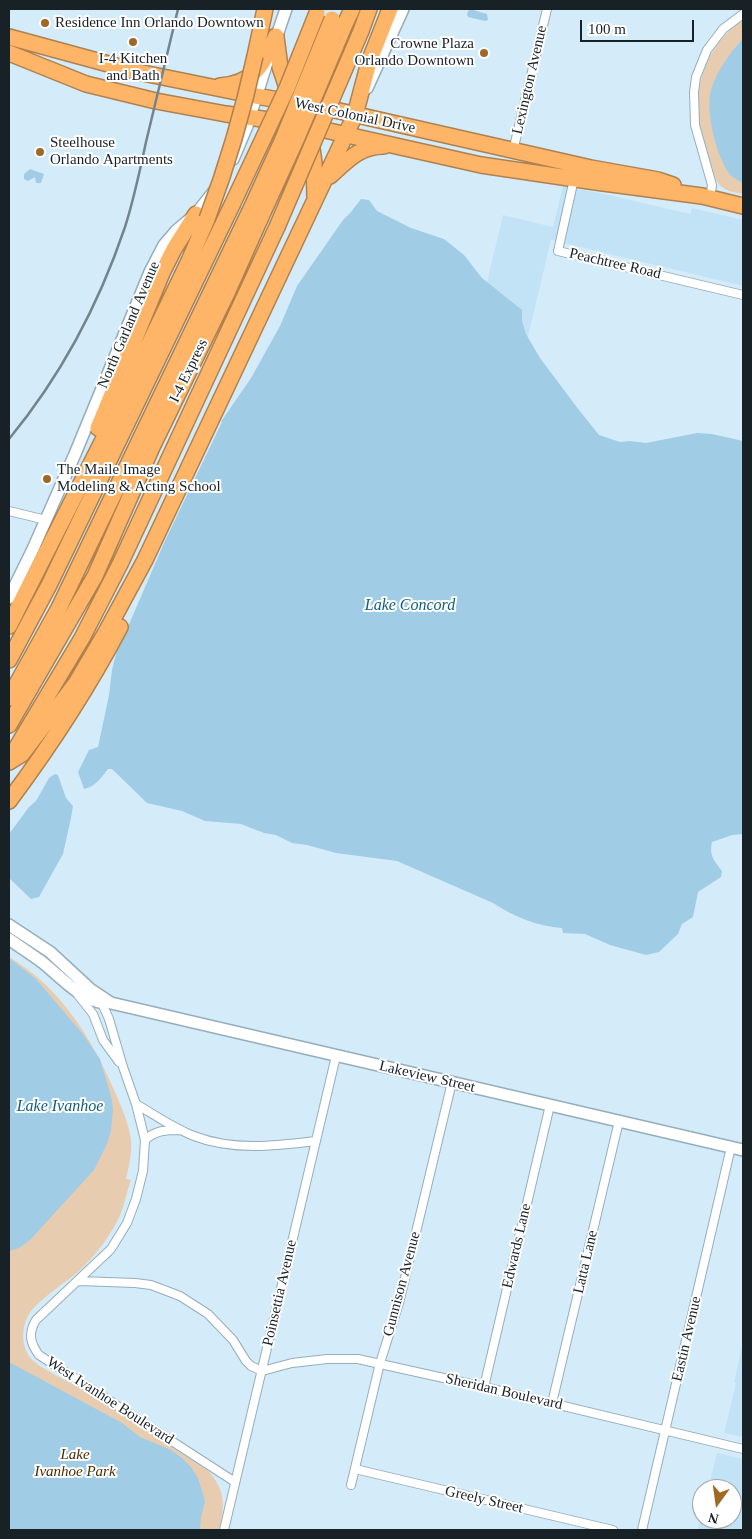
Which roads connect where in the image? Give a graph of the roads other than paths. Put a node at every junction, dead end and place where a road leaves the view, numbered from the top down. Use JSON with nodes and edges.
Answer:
{"nodes":[{"id":1,"x":265,"y":9,"type":"edge"},
{"id":2,"x":286,"y":9,"type":"edge"},
{"id":3,"x":352,"y":9,"type":"edge"},
{"id":4,"x":369,"y":9,"type":"edge"},
{"id":5,"x":390,"y":9,"type":"edge"},
{"id":6,"x":403,"y":9,"type":"edge"},
{"id":7,"x":547,"y":9,"type":"edge"},
{"id":8,"x":317,"y":11,"type":"edge"},
{"id":9,"x":743,"y":14,"type":"edge"},
{"id":10,"x":338,"y":17,"type":"edge"},
{"id":11,"x":276,"y":36,"type":"junction"},
{"id":12,"x":9,"y":37,"type":"edge"},
{"id":13,"x":9,"y":53,"type":"edge"},
{"id":14,"x":201,"y":85,"type":"junction"},
{"id":15,"x":256,"y":96,"type":"junction"},
{"id":16,"x":291,"y":102,"type":"junction"},
{"id":17,"x":355,"y":115,"type":"junction"},
{"id":18,"x":250,"y":118,"type":"junction"},
{"id":19,"x":303,"y":125,"type":"junction"},
{"id":20,"x":346,"y":134,"type":"junction"},
{"id":21,"x":396,"y":146,"type":"junction"},
{"id":22,"x":514,"y":151,"type":"junction"},
{"id":23,"x":574,"y":179,"type":"junction"},
{"id":24,"x":325,"y":181,"type":"junction"},
{"id":25,"x":706,"y":197,"type":"junction"},
{"id":26,"x":315,"y":202,"type":"junction"},
{"id":27,"x":743,"y":206,"type":"edge"},
{"id":28,"x":202,"y":216,"type":"junction"},
{"id":29,"x":255,"y":216,"type":"junction"},
{"id":30,"x":743,"y":295,"type":"edge"},
{"id":31,"x":9,"y":511,"type":"edge"},
{"id":32,"x":52,"y":523,"type":"junction"},
{"id":33,"x":145,"y":560,"type":"junction"},
{"id":34,"x":9,"y":598,"type":"edge"},
{"id":35,"x":9,"y":626,"type":"edge"},
{"id":36,"x":9,"y":660,"type":"edge"},
{"id":37,"x":9,"y":698,"type":"edge"},
{"id":38,"x":9,"y":724,"type":"edge"},
{"id":39,"x":9,"y":761,"type":"edge"},
{"id":40,"x":9,"y":801,"type":"edge"},
{"id":41,"x":9,"y":925,"type":"edge"},
{"id":42,"x":9,"y":939,"type":"edge"},
{"id":43,"x":67,"y":984,"type":"junction"},
{"id":44,"x":103,"y":1000,"type":"junction"},
{"id":45,"x":336,"y":1056,"type":"junction"},
{"id":46,"x":123,"y":1067,"type":"junction"},
{"id":47,"x":452,"y":1082,"type":"junction"},
{"id":48,"x":136,"y":1104,"type":"junction"},
{"id":49,"x":550,"y":1105,"type":"junction"},
{"id":50,"x":619,"y":1121,"type":"junction"},
{"id":51,"x":180,"y":1130,"type":"junction"},
{"id":52,"x":145,"y":1140,"type":"junction"},
{"id":53,"x":316,"y":1141,"type":"junction"},
{"id":54,"x":731,"y":1147,"type":"junction"},
{"id":55,"x":743,"y":1150,"type":"edge"},
{"id":56,"x":79,"y":1281,"type":"junction"},
{"id":57,"x":380,"y":1363,"type":"junction"},
{"id":58,"x":262,"y":1371,"type":"junction"},
{"id":59,"x":484,"y":1387,"type":"junction"},
{"id":60,"x":552,"y":1403,"type":"junction"},
{"id":61,"x":666,"y":1430,"type":"junction"},
{"id":62,"x":743,"y":1449,"type":"edge"},
{"id":63,"x":355,"y":1469,"type":"junction"},
{"id":64,"x":235,"y":1482,"type":"junction"},
{"id":65,"x":351,"y":1485,"type":"dead end"},
{"id":66,"x":224,"y":1530,"type":"edge"},
{"id":67,"x":613,"y":1530,"type":"edge"},
{"id":68,"x":642,"y":1530,"type":"edge"}],
"edges":[{"from":1,"to":28,"type":"highway","bridge":true},
{"from":2,"to":11,"type":"street","name":"North Garland Avenue"},
{"from":3,"to":10,"type":"highway","name":"I-4 Express"},
{"from":4,"to":39,"type":"highway","bridge":true},
{"from":5,"to":17,"type":"highway"},
{"from":6,"to":17,"type":"street"},
{"from":7,"to":22,"type":"street","name":"Lexington Avenue"},
{"from":8,"to":36,"type":"highway","bridge":true},
{"from":9,"to":25,"type":"street"},
{"from":10,"to":29,"type":"highway","name":"I-4 Express","bridge":true},
{"from":11,"to":14,"type":"highway"},
{"from":11,"to":15,"type":"street","name":"North Garland Avenue"},
{"from":11,"to":16,"type":"highway"},
{"from":12,"to":14,"type":"highway","name":"West Colonial Drive"},
{"from":13,"to":18,"type":"highway","name":"West Colonial Drive"},
{"from":14,"to":15,"type":"highway","name":"West Colonial Drive"},
{"from":15,"to":16,"type":"highway","name":"West Colonial Drive"},
{"from":15,"to":18,"type":"street","name":"North Garland Avenue"},
{"from":15,"to":19,"type":"highway"},
{"from":16,"to":17,"type":"highway","name":"West Colonial Drive"},
{"from":16,"to":19,"type":"highway"},
{"from":17,"to":20,"type":"highway"},
{"from":17,"to":22,"type":"highway","name":"West Colonial Drive"},
{"from":18,"to":19,"type":"highway","name":"West Colonial Drive"},
{"from":18,"to":28,"type":"street","name":"North Garland Avenue"},
{"from":19,"to":20,"type":"highway","name":"West Colonial Drive"},
{"from":19,"to":26,"type":"highway"},
{"from":20,"to":21,"type":"highway","name":"West Colonial Drive"},
{"from":20,"to":24,"type":"highway"},
{"from":21,"to":23,"type":"highway","name":"West Colonial Drive"},
{"from":21,"to":24,"type":"highway"},
{"from":22,"to":25,"type":"highway","name":"West Colonial Drive"},
{"from":23,"to":25,"type":"highway","name":"West Colonial Drive"},
{"from":23,"to":30,"type":"street","name":"Peachtree Road"},
{"from":24,"to":26,"type":"highway"},
{"from":25,"to":27,"type":"highway","name":"West Colonial Drive"},
{"from":26,"to":33,"type":"highway"},
{"from":28,"to":32,"type":"highway"},
{"from":28,"to":32,"type":"street","name":"North Garland Avenue"},
{"from":29,"to":37,"type":"highway","name":"I-4 Express"},
{"from":29,"to":38,"type":"highway","name":"I-4 Express"},
{"from":31,"to":32,"type":"street"},
{"from":32,"to":34,"type":"street","name":"North Garland Avenue"},
{"from":32,"to":35,"type":"highway"},
{"from":33,"to":39,"type":"highway"},
{"from":33,"to":40,"type":"highway"},
{"from":41,"to":44,"type":"street","name":"Lakeview Street"},
{"from":42,"to":43,"type":"street","name":"Lakeview Street"},
{"from":43,"to":44,"type":"street","name":"Lakeview Street"},
{"from":43,"to":46,"type":"street","name":"West Ivanhoe Boulevard"},
{"from":44,"to":45,"type":"street","name":"Lakeview Street"},
{"from":44,"to":46,"type":"street","name":"West Ivanhoe Boulevard"},
{"from":45,"to":47,"type":"street","name":"Lakeview Street"},
{"from":45,"to":53,"type":"street","name":"Poinsettia Avenue"},
{"from":46,"to":48,"type":"street","name":"West Ivanhoe Boulevard"},
{"from":47,"to":49,"type":"street","name":"Lakeview Street"},
{"from":47,"to":57,"type":"street","name":"Gunnison Avenue"},
{"from":48,"to":51,"type":"street"},
{"from":48,"to":52,"type":"street","name":"West Ivanhoe Boulevard"},
{"from":49,"to":50,"type":"street","name":"Lakeview Street"},
{"from":49,"to":59,"type":"street","name":"Edwards Lane"},
{"from":50,"to":54,"type":"street","name":"Lakeview Street"},
{"from":50,"to":60,"type":"street","name":"Latta Lane"},
{"from":51,"to":52,"type":"street"},
{"from":51,"to":53,"type":"street"},
{"from":52,"to":56,"type":"street","name":"West Ivanhoe Boulevard"},
{"from":53,"to":58,"type":"street","name":"Poinsettia Avenue"},
{"from":54,"to":55,"type":"street","name":"Lakeview Street"},
{"from":54,"to":61,"type":"street","name":"Eastin Avenue"},
{"from":56,"to":58,"type":"street"},
{"from":56,"to":64,"type":"street","name":"West Ivanhoe Boulevard"},
{"from":57,"to":58,"type":"street","name":"Sheridan Boulevard"},
{"from":57,"to":59,"type":"street","name":"Sheridan Boulevard"},
{"from":57,"to":63,"type":"street","name":"Gunnison Avenue"},
{"from":58,"to":64,"type":"street","name":"Poinsettia Avenue"},
{"from":59,"to":60,"type":"street","name":"Sheridan Boulevard"},
{"from":60,"to":61,"type":"street","name":"Sheridan Boulevard"},
{"from":61,"to":62,"type":"street","name":"Sheridan Boulevard"},
{"from":61,"to":68,"type":"street","name":"Eastin Avenue"},
{"from":63,"to":65,"type":"street","name":"Gunnison Avenue"},
{"from":63,"to":67,"type":"street","name":"Greely Street"},
{"from":64,"to":66,"type":"street","name":"Poinsettia Avenue"}]}
